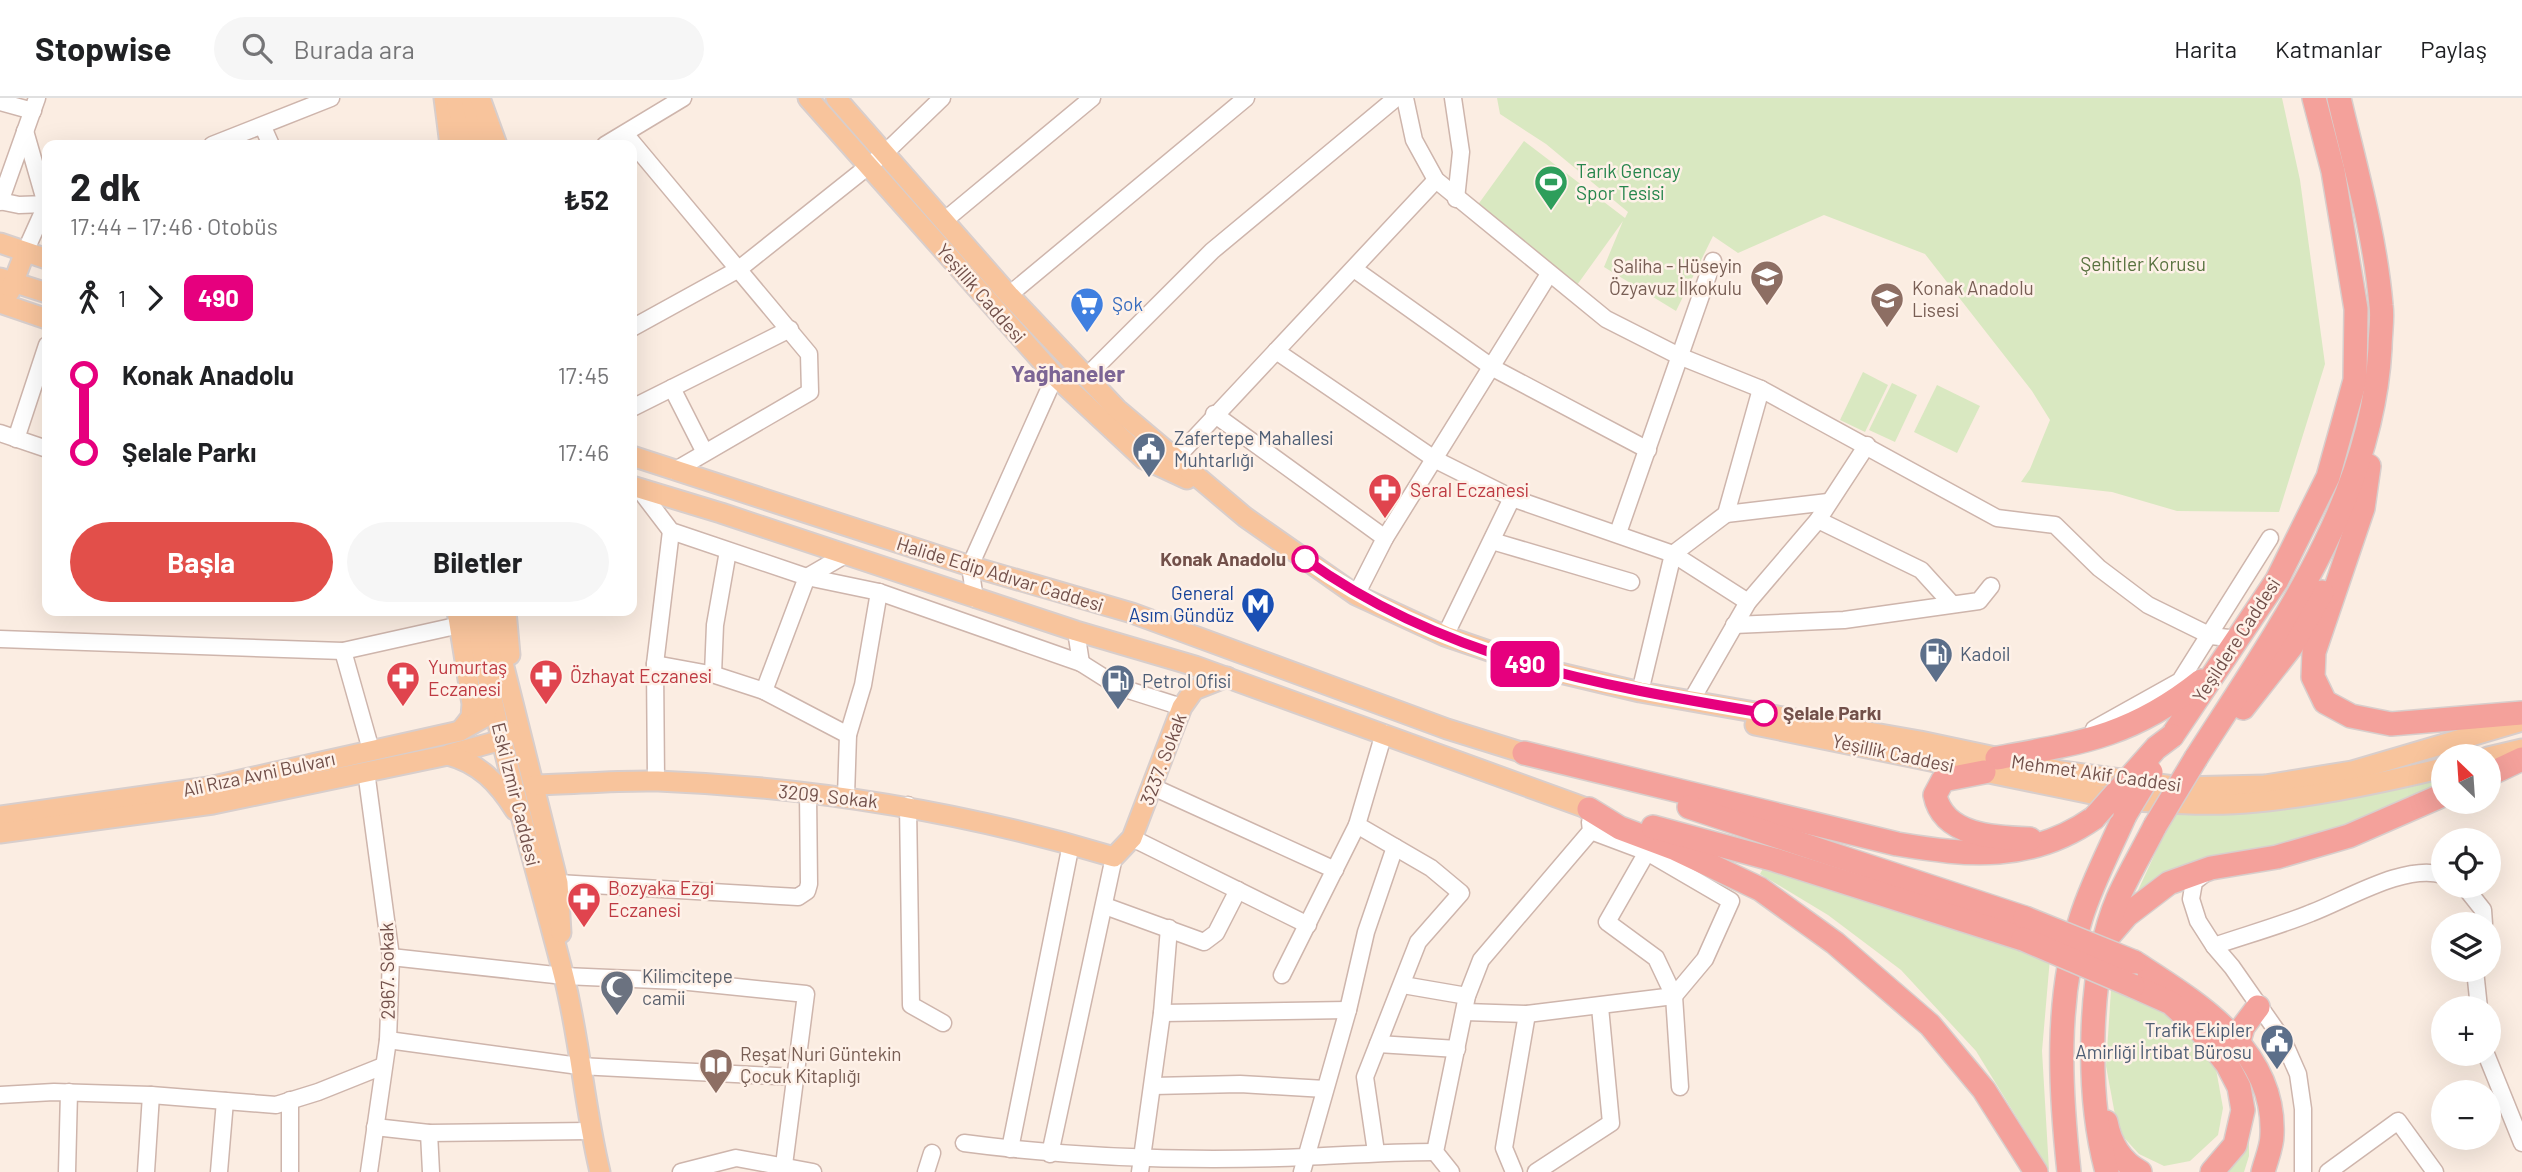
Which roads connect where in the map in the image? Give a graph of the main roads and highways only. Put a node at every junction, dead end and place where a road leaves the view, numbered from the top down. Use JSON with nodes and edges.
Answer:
{"nodes":[{"id":1,"x":444,"y":98,"type":"edge"},
{"id":2,"x":456,"y":98,"type":"edge"},
{"id":3,"x":471,"y":98,"type":"edge"},
{"id":4,"x":480,"y":98,"type":"edge"},
{"id":5,"x":808,"y":98,"type":"edge"},
{"id":6,"x":836,"y":98,"type":"edge"},
{"id":7,"x":2314,"y":98,"type":"edge"},
{"id":8,"x":2339,"y":98,"type":"edge"},
{"id":9,"x":467,"y":140,"type":"edge"},
{"id":10,"x":467,"y":140,"type":"edge"},
{"id":11,"x":468,"y":140,"type":"edge"},
{"id":12,"x":495,"y":140,"type":"edge"},
{"id":13,"x":0,"y":243,"type":"edge"},
{"id":14,"x":28,"y":246,"type":"junction"},
{"id":15,"x":42,"y":256,"type":"edge"},
{"id":16,"x":7,"y":280,"type":"edge"},
{"id":17,"x":42,"y":291,"type":"edge"},
{"id":18,"x":0,"y":303,"type":"edge"},
{"id":19,"x":42,"y":317,"type":"edge"},
{"id":20,"x":1055,"y":376,"type":"junction"},
{"id":21,"x":1086,"y":377,"type":"junction"},
{"id":22,"x":2378,"y":383,"type":"junction"},
{"id":23,"x":637,"y":458,"type":"edge"},
{"id":24,"x":637,"y":490,"type":"edge"},
{"id":25,"x":2347,"y":550,"type":"junction"},
{"id":26,"x":479,"y":616,"type":"edge"},
{"id":27,"x":2220,"y":666,"type":"junction"},
{"id":28,"x":1227,"y":677,"type":"junction"},
{"id":29,"x":491,"y":690,"type":"junction"},
{"id":30,"x":517,"y":708,"type":"junction"},
{"id":31,"x":2522,"y":713,"type":"edge"},
{"id":32,"x":2522,"y":721,"type":"edge"},
{"id":33,"x":460,"y":731,"type":"junction"},
{"id":34,"x":2172,"y":736,"type":"junction"},
{"id":35,"x":502,"y":740,"type":"junction"},
{"id":36,"x":2522,"y":749,"type":"edge"},
{"id":37,"x":1524,"y":752,"type":"junction"},
{"id":38,"x":2501,"y":754,"type":"edge"},
{"id":39,"x":448,"y":755,"type":"junction"},
{"id":40,"x":2196,"y":758,"type":"junction"},
{"id":41,"x":2522,"y":759,"type":"edge"},
{"id":42,"x":1990,"y":765,"type":"junction"},
{"id":43,"x":2501,"y":769,"type":"edge"},
{"id":44,"x":2431,"y":771,"type":"edge"},
{"id":45,"x":535,"y":785,"type":"junction"},
{"id":46,"x":2431,"y":800,"type":"edge"},
{"id":47,"x":0,"y":816,"type":"edge"},
{"id":48,"x":1590,"y":820,"type":"junction"},
{"id":49,"x":523,"y":824,"type":"junction"},
{"id":50,"x":0,"y":833,"type":"edge"},
{"id":51,"x":2057,"y":839,"type":"junction"},
{"id":52,"x":1114,"y":857,"type":"joint"},
{"id":53,"x":2024,"y":929,"type":"junction"},
{"id":54,"x":2107,"y":938,"type":"junction"},
{"id":55,"x":564,"y":976,"type":"junction"},
{"id":56,"x":2258,"y":1007,"type":"road end"},
{"id":57,"x":2239,"y":1041,"type":"junction"},
{"id":58,"x":2093,"y":1061,"type":"junction"},
{"id":59,"x":600,"y":1172,"type":"edge"},
{"id":60,"x":2036,"y":1172,"type":"edge"},
{"id":61,"x":2069,"y":1172,"type":"edge"},
{"id":62,"x":2106,"y":1172,"type":"edge"},
{"id":63,"x":2140,"y":1172,"type":"edge"},
{"id":64,"x":2212,"y":1172,"type":"edge"},
{"id":65,"x":2263,"y":1172,"type":"edge"}],
"edges":[{"from":1,"to":9,"type":"main road"},
{"from":2,"to":10,"type":"main road"},
{"from":3,"to":11,"type":"main road"},
{"from":4,"to":12,"type":"main road"},
{"from":5,"to":20,"type":"main road","name":"Yeşillik Caddesi"},
{"from":6,"to":21,"type":"main road","name":"Yeşillik Caddesi"},
{"from":7,"to":27,"type":"highway","name":"Yeşildere Caddesi"},
{"from":8,"to":22,"type":"highway","name":"Yeşildere Caddesi"},
{"from":13,"to":14,"type":"main road"},
{"from":14,"to":15,"type":"main road"},
{"from":14,"to":16,"type":"main road"},
{"from":16,"to":17,"type":"main road"},
{"from":16,"to":18,"type":"main road"},
{"from":18,"to":19,"type":"main road"},
{"from":20,"to":21,"type":"main road"},
{"from":20,"to":42,"type":"main road","name":"Yeşillik Caddesi"},
{"from":21,"to":42,"type":"main road","name":"Yeşillik Caddesi"},
{"from":22,"to":25,"type":"highway"},
{"from":22,"to":40,"type":"highway","name":"Yeşildere Caddesi"},
{"from":23,"to":37,"type":"main road","name":"Halide Edip Adıvar Caddesi"},
{"from":24,"to":28,"type":"main road","name":"Halide Edip Adıvar Caddesi"},
{"from":25,"to":31,"type":"highway"},
{"from":25,"to":40,"type":"highway"},
{"from":26,"to":29,"type":"main road","name":"Eski İzmir Caddesi"},
{"from":26,"to":30,"type":"main road","name":"Eski İzmir Caddesi"},
{"from":26,"to":33,"type":"main road"},
{"from":27,"to":34,"type":"highway","name":"Yeşildere Caddesi"},
{"from":27,"to":42,"type":"highway"},
{"from":28,"to":48,"type":"main road","name":"Halide Edip Adıvar Caddesi"},
{"from":28,"to":52,"type":"main road","name":"3237. Sokak"},
{"from":29,"to":33,"type":"main road","name":"Ali Rıza Avni Bulvarı"},
{"from":29,"to":35,"type":"main road","name":"Eski İzmir Caddesi"},
{"from":30,"to":35,"type":"main road"},
{"from":30,"to":45,"type":"main road","name":"Eski İzmir Caddesi"},
{"from":32,"to":42,"type":"main road","name":"Mehmet Akif Caddesi"},
{"from":33,"to":47,"type":"main road","name":"Ali Rıza Avni Bulvarı"},
{"from":34,"to":51,"type":"highway","bridge":true},
{"from":34,"to":61,"type":"highway","name":"Yeşildere Caddesi","bridge":true},
{"from":35,"to":39,"type":"main road","name":"Ali Rıza Avni Bulvarı"},
{"from":35,"to":49,"type":"main road","name":"Eski İzmir Caddesi"},
{"from":36,"to":38,"type":"main road"},
{"from":37,"to":51,"type":"highway"},
{"from":37,"to":53,"type":"highway"},
{"from":39,"to":49,"type":"main road"},
{"from":39,"to":50,"type":"main road","name":"Ali Rıza Avni Bulvarı"},
{"from":40,"to":54,"type":"highway","name":"Yeşildere Caddesi","bridge":true},
{"from":41,"to":43,"type":"highway"},
{"from":42,"to":44,"type":"main road","name":"Mehmet Akif Caddesi"},
{"from":42,"to":51,"type":"highway"},
{"from":45,"to":52,"type":"main road","name":"3209. Sokak"},
{"from":45,"to":55,"type":"main road","name":"Eski İzmir Caddesi"},
{"from":46,"to":54,"type":"highway"},
{"from":48,"to":53,"type":"highway"},
{"from":48,"to":60,"type":"highway"},
{"from":49,"to":55,"type":"main road","name":"Eski İzmir Caddesi"},
{"from":53,"to":57,"type":"highway","bridge":true},
{"from":53,"to":64,"type":"highway","bridge":true},
{"from":54,"to":58,"type":"highway","name":"Yeşildere Caddesi"},
{"from":55,"to":59,"type":"main road","name":"Eski İzmir Caddesi"},
{"from":56,"to":57,"type":"highway"},
{"from":57,"to":65,"type":"highway"},
{"from":58,"to":62,"type":"highway","name":"Yeşildere Caddesi"},
{"from":58,"to":63,"type":"highway"}]}
